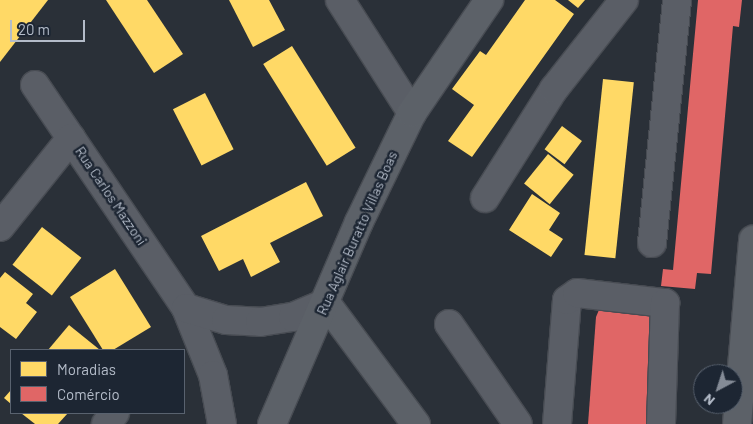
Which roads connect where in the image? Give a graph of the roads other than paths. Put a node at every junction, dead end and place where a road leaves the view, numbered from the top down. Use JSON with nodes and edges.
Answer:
{"nodes":[{"id":1,"x":340,"y":0,"type":"edge"},
{"id":2,"x":489,"y":0,"type":"edge"},
{"id":3,"x":624,"y":0,"type":"edge"},
{"id":4,"x":678,"y":0,"type":"edge"},
{"id":5,"x":35,"y":85,"type":"dead end"},
{"id":6,"x":412,"y":113,"type":"junction"},
{"id":7,"x":72,"y":138,"type":"junction"},
{"id":8,"x":485,"y":198,"type":"dead end"},
{"id":9,"x":0,"y":227,"type":"edge"},
{"id":10,"x":753,"y":240,"type":"edge"},
{"id":11,"x":652,"y":243,"type":"dead end"},
{"id":12,"x":326,"y":303,"type":"junction"},
{"id":13,"x":186,"y":308,"type":"junction"},
{"id":14,"x":449,"y":324,"type":"dead end"},
{"id":15,"x":114,"y":414,"type":"edge"},
{"id":16,"x":106,"y":424,"type":"edge"},
{"id":17,"x":222,"y":424,"type":"edge"},
{"id":18,"x":272,"y":424,"type":"edge"},
{"id":19,"x":416,"y":424,"type":"edge"},
{"id":20,"x":518,"y":424,"type":"edge"},
{"id":21,"x":557,"y":424,"type":"edge"},
{"id":22,"x":661,"y":424,"type":"edge"},
{"id":23,"x":737,"y":424,"type":"edge"}],
"edges":[{"from":1,"to":6,"type":"street"},
{"from":2,"to":6,"type":"main road","name":"Rua Aglair Buratto Villas Boas"},
{"from":3,"to":8,"type":"street"},
{"from":4,"to":11,"type":"street"},
{"from":5,"to":7,"type":"street","name":"Rua Carlos Mazzoni"},
{"from":6,"to":12,"type":"main road","name":"Rua Aglair Buratto Villas Boas"},
{"from":7,"to":9,"type":"street"},
{"from":7,"to":13,"type":"street","name":"Rua Carlos Mazzoni"},
{"from":10,"to":23,"type":"main road"},
{"from":12,"to":13,"type":"street"},
{"from":12,"to":18,"type":"main road","name":"Rua Aglair Buratto Villas Boas"},
{"from":12,"to":19,"type":"main road"},
{"from":13,"to":17,"type":"street","name":"Rua Carlos Mazzoni"},
{"from":14,"to":20,"type":"street"},
{"from":15,"to":16,"type":"street"},
{"from":21,"to":22,"type":"street"}]}
